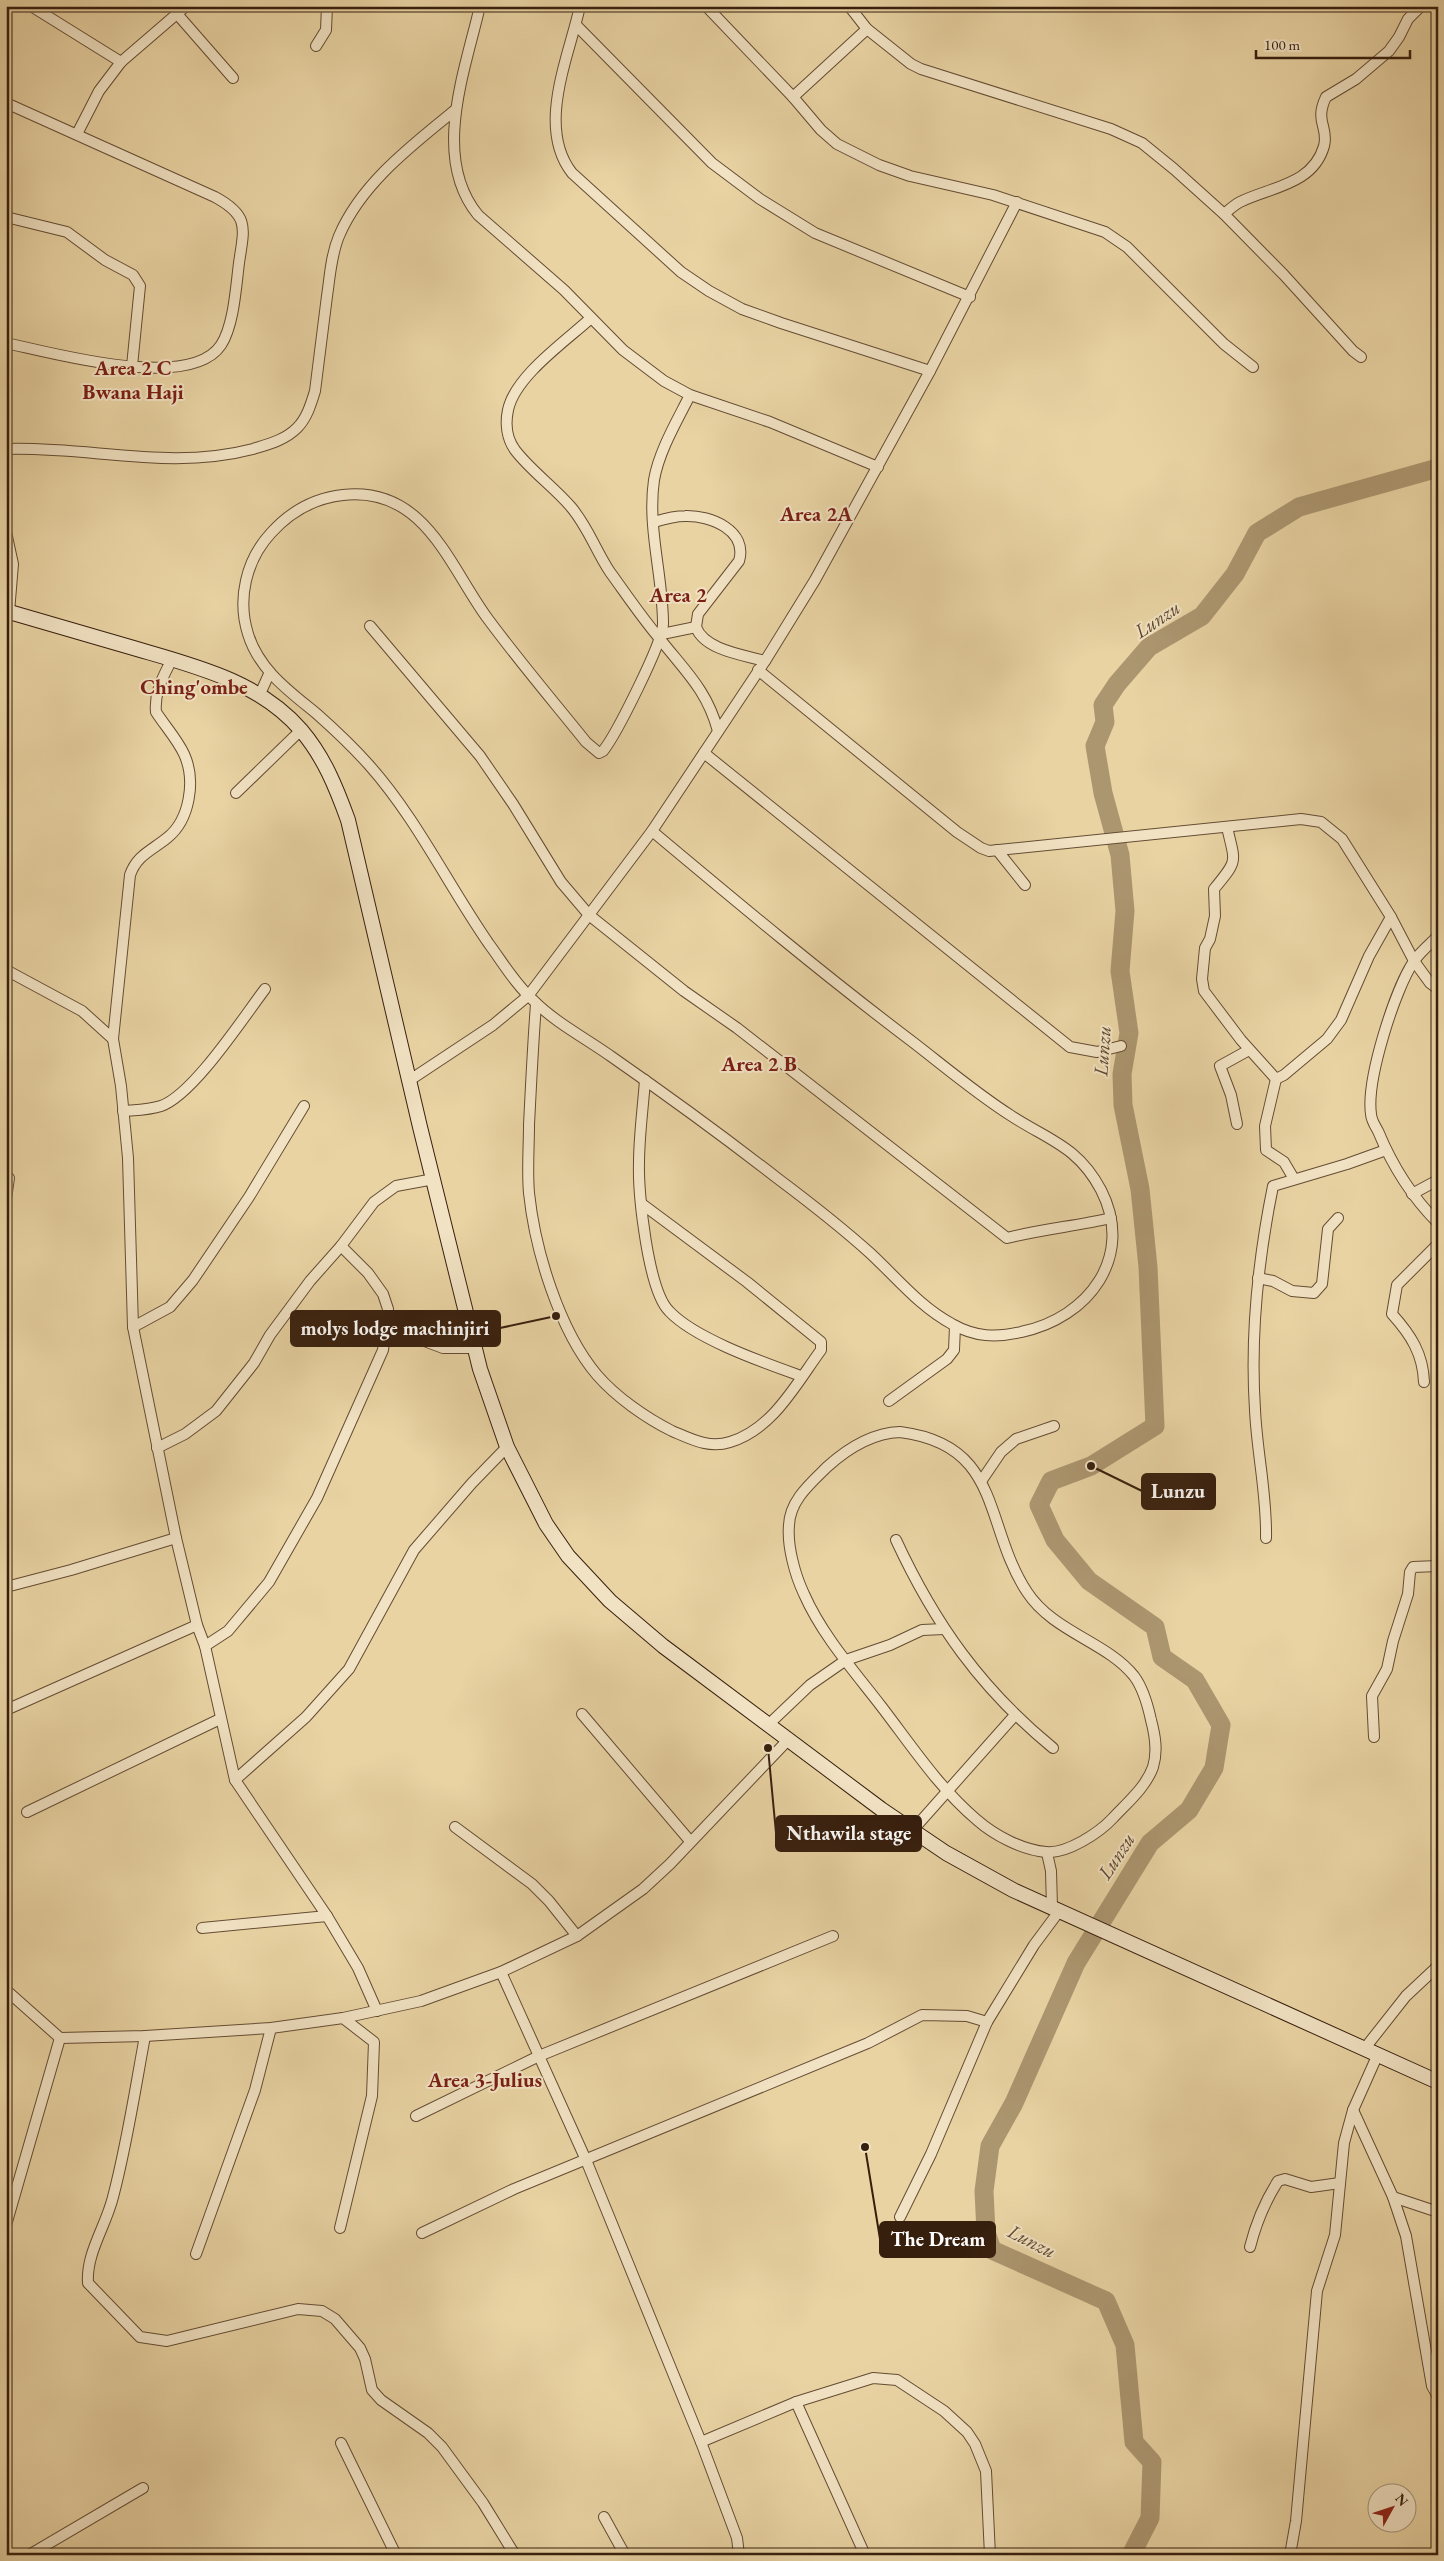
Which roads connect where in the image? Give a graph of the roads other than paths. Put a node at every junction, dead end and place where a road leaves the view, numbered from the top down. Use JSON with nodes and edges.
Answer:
{"nodes":[{"id":1,"x":31,"y":6,"type":"edge"},
{"id":2,"x":186,"y":6,"type":"edge"},
{"id":3,"x":327,"y":6,"type":"edge"},
{"id":4,"x":480,"y":6,"type":"edge"},
{"id":5,"x":580,"y":6,"type":"edge"},
{"id":6,"x":706,"y":6,"type":"edge"},
{"id":7,"x":849,"y":6,"type":"edge"},
{"id":8,"x":1422,"y":6,"type":"edge"},
{"id":9,"x":178,"y":15,"type":"junction"},
{"id":10,"x":576,"y":25,"type":"junction"},
{"id":11,"x":867,"y":29,"type":"junction"},
{"id":12,"x":316,"y":46,"type":"dead end"},
{"id":13,"x":121,"y":62,"type":"junction"},
{"id":14,"x":233,"y":78,"type":"dead end"},
{"id":15,"x":793,"y":97,"type":"junction"},
{"id":16,"x":6,"y":103,"type":"edge"},
{"id":17,"x":454,"y":111,"type":"junction"},
{"id":18,"x":77,"y":134,"type":"junction"},
{"id":19,"x":1017,"y":202,"type":"junction"},
{"id":20,"x":1224,"y":214,"type":"junction"},
{"id":21,"x":6,"y":217,"type":"edge"},
{"id":22,"x":970,"y":297,"type":"junction"},
{"id":23,"x":591,"y":318,"type":"junction"},
{"id":24,"x":6,"y":343,"type":"edge"},
{"id":25,"x":1361,"y":357,"type":"dead end"},
{"id":26,"x":132,"y":366,"type":"junction"},
{"id":27,"x":1253,"y":368,"type":"dead end"},
{"id":28,"x":930,"y":371,"type":"junction"},
{"id":29,"x":690,"y":395,"type":"junction"},
{"id":30,"x":6,"y":449,"type":"edge"},
{"id":31,"x":878,"y":467,"type":"junction"},
{"id":32,"x":654,"y":522,"type":"junction"},
{"id":33,"x":6,"y":532,"type":"edge"},
{"id":34,"x":7,"y":611,"type":"edge"},
{"id":35,"x":370,"y":626,"type":"dead end"},
{"id":36,"x":696,"y":627,"type":"junction"},
{"id":37,"x":661,"y":637,"type":"junction"},
{"id":38,"x":172,"y":659,"type":"junction"},
{"id":39,"x":764,"y":661,"type":"junction"},
{"id":40,"x":758,"y":670,"type":"junction"},
{"id":41,"x":269,"y":674,"type":"junction"},
{"id":42,"x":260,"y":694,"type":"junction"},
{"id":43,"x":301,"y":730,"type":"junction"},
{"id":44,"x":718,"y":731,"type":"junction"},
{"id":45,"x":704,"y":753,"type":"junction"},
{"id":46,"x":236,"y":793,"type":"dead end"},
{"id":47,"x":1227,"y":827,"type":"junction"},
{"id":48,"x":652,"y":831,"type":"junction"},
{"id":49,"x":997,"y":850,"type":"junction"},
{"id":50,"x":1025,"y":885,"type":"dead end"},
{"id":51,"x":589,"y":915,"type":"junction"},
{"id":52,"x":1391,"y":917,"type":"junction"},
{"id":53,"x":1438,"y":936,"type":"edge"},
{"id":54,"x":1414,"y":961,"type":"junction"},
{"id":55,"x":6,"y":970,"type":"edge"},
{"id":56,"x":264,"y":989,"type":"dead end"},
{"id":57,"x":1438,"y":989,"type":"edge"},
{"id":58,"x":528,"y":996,"type":"junction"},
{"id":59,"x":536,"y":1004,"type":"junction"},
{"id":60,"x":113,"y":1039,"type":"junction"},
{"id":61,"x":1122,"y":1046,"type":"dead end"},
{"id":62,"x":1249,"y":1050,"type":"junction"},
{"id":63,"x":1276,"y":1079,"type":"junction"},
{"id":64,"x":410,"y":1080,"type":"junction"},
{"id":65,"x":645,"y":1080,"type":"junction"},
{"id":66,"x":304,"y":1106,"type":"dead end"},
{"id":67,"x":123,"y":1111,"type":"junction"},
{"id":68,"x":1237,"y":1124,"type":"dead end"},
{"id":69,"x":1386,"y":1150,"type":"junction"},
{"id":70,"x":9,"y":1178,"type":"dead end"},
{"id":71,"x":434,"y":1179,"type":"junction"},
{"id":72,"x":1294,"y":1179,"type":"junction"},
{"id":73,"x":1438,"y":1180,"type":"edge"},
{"id":74,"x":1412,"y":1194,"type":"junction"},
{"id":75,"x":6,"y":1199,"type":"edge"},
{"id":76,"x":642,"y":1204,"type":"junction"},
{"id":77,"x":1112,"y":1218,"type":"junction"},
{"id":78,"x":1338,"y":1218,"type":"dead end"},
{"id":79,"x":1438,"y":1223,"type":"edge"},
{"id":80,"x":1438,"y":1244,"type":"edge"},
{"id":81,"x":341,"y":1246,"type":"junction"},
{"id":82,"x":1258,"y":1278,"type":"junction"},
{"id":83,"x":955,"y":1326,"type":"junction"},
{"id":84,"x":133,"y":1327,"type":"junction"},
{"id":85,"x":386,"y":1334,"type":"junction"},
{"id":86,"x":475,"y":1348,"type":"junction"},
{"id":87,"x":801,"y":1376,"type":"junction"},
{"id":88,"x":1424,"y":1382,"type":"dead end"},
{"id":89,"x":888,"y":1401,"type":"dead end"},
{"id":90,"x":1054,"y":1426,"type":"dead end"},
{"id":91,"x":507,"y":1447,"type":"junction"},
{"id":92,"x":157,"y":1448,"type":"junction"},
{"id":93,"x":982,"y":1480,"type":"junction"},
{"id":94,"x":176,"y":1538,"type":"junction"},
{"id":95,"x":1266,"y":1538,"type":"dead end"},
{"id":96,"x":896,"y":1540,"type":"dead end"},
{"id":97,"x":1438,"y":1566,"type":"edge"},
{"id":98,"x":6,"y":1587,"type":"edge"},
{"id":99,"x":198,"y":1625,"type":"junction"},
{"id":100,"x":944,"y":1629,"type":"junction"},
{"id":101,"x":205,"y":1646,"type":"junction"},
{"id":102,"x":846,"y":1660,"type":"junction"},
{"id":103,"x":6,"y":1710,"type":"edge"},
{"id":104,"x":582,"y":1714,"type":"dead end"},
{"id":105,"x":1015,"y":1715,"type":"junction"},
{"id":106,"x":220,"y":1719,"type":"junction"},
{"id":107,"x":768,"y":1725,"type":"junction"},
{"id":108,"x":1374,"y":1737,"type":"dead end"},
{"id":109,"x":788,"y":1740,"type":"junction"},
{"id":110,"x":1053,"y":1748,"type":"dead end"},
{"id":111,"x":235,"y":1780,"type":"junction"},
{"id":112,"x":948,"y":1791,"type":"junction"},
{"id":113,"x":27,"y":1812,"type":"dead end"},
{"id":114,"x":455,"y":1827,"type":"dead end"},
{"id":115,"x":912,"y":1831,"type":"junction"},
{"id":116,"x":690,"y":1841,"type":"junction"},
{"id":117,"x":1048,"y":1853,"type":"junction"},
{"id":118,"x":1056,"y":1908,"type":"junction"},
{"id":119,"x":327,"y":1916,"type":"junction"},
{"id":120,"x":202,"y":1928,"type":"dead end"},
{"id":121,"x":577,"y":1936,"type":"junction"},
{"id":122,"x":833,"y":1936,"type":"dead end"},
{"id":123,"x":1438,"y":1966,"type":"edge"},
{"id":124,"x":502,"y":1972,"type":"junction"},
{"id":125,"x":6,"y":1990,"type":"edge"},
{"id":126,"x":377,"y":2011,"type":"junction"},
{"id":127,"x":343,"y":2018,"type":"junction"},
{"id":128,"x":987,"y":2022,"type":"junction"},
{"id":129,"x":271,"y":2028,"type":"junction"},
{"id":130,"x":144,"y":2036,"type":"junction"},
{"id":131,"x":60,"y":2038,"type":"junction"},
{"id":132,"x":1365,"y":2048,"type":"junction"},
{"id":133,"x":1378,"y":2054,"type":"junction"},
{"id":134,"x":539,"y":2056,"type":"junction"},
{"id":135,"x":1438,"y":2082,"type":"edge"},
{"id":136,"x":1352,"y":2110,"type":"junction"},
{"id":137,"x":416,"y":2116,"type":"dead end"},
{"id":138,"x":586,"y":2160,"type":"junction"},
{"id":139,"x":1340,"y":2183,"type":"junction"},
{"id":140,"x":1393,"y":2197,"type":"junction"},
{"id":141,"x":1438,"y":2212,"type":"edge"},
{"id":142,"x":900,"y":2217,"type":"dead end"},
{"id":143,"x":6,"y":2225,"type":"edge"},
{"id":144,"x":340,"y":2228,"type":"dead end"},
{"id":145,"x":422,"y":2233,"type":"dead end"},
{"id":146,"x":1250,"y":2247,"type":"dead end"},
{"id":147,"x":196,"y":2254,"type":"dead end"},
{"id":148,"x":1438,"y":2396,"type":"edge"},
{"id":149,"x":796,"y":2402,"type":"junction"},
{"id":150,"x":701,"y":2442,"type":"junction"},
{"id":151,"x":341,"y":2443,"type":"dead end"},
{"id":152,"x":143,"y":2488,"type":"dead end"},
{"id":153,"x":604,"y":2517,"type":"dead end"},
{"id":154,"x":29,"y":2555,"type":"edge"},
{"id":155,"x":396,"y":2555,"type":"edge"},
{"id":156,"x":515,"y":2555,"type":"edge"},
{"id":157,"x":625,"y":2555,"type":"edge"},
{"id":158,"x":739,"y":2555,"type":"edge"},
{"id":159,"x":865,"y":2555,"type":"edge"},
{"id":160,"x":990,"y":2555,"type":"edge"},
{"id":161,"x":1290,"y":2555,"type":"edge"}],
"edges":[{"from":1,"to":13,"type":"street"},
{"from":2,"to":9,"type":"street"},
{"from":3,"to":12,"type":"street"},
{"from":4,"to":17,"type":"street"},
{"from":5,"to":10,"type":"street"},
{"from":6,"to":15,"type":"street"},
{"from":7,"to":11,"type":"street"},
{"from":8,"to":20,"type":"street"},
{"from":9,"to":13,"type":"street"},
{"from":9,"to":14,"type":"street"},
{"from":10,"to":22,"type":"street"},
{"from":10,"to":28,"type":"street"},
{"from":11,"to":15,"type":"street"},
{"from":11,"to":20,"type":"street"},
{"from":13,"to":18,"type":"street"},
{"from":15,"to":19,"type":"street"},
{"from":16,"to":18,"type":"street"},
{"from":17,"to":23,"type":"street"},
{"from":17,"to":30,"type":"street"},
{"from":18,"to":26,"type":"street"},
{"from":19,"to":22,"type":"street"},
{"from":19,"to":27,"type":"street"},
{"from":20,"to":25,"type":"street"},
{"from":21,"to":26,"type":"street"},
{"from":22,"to":28,"type":"street"},
{"from":23,"to":29,"type":"street"},
{"from":23,"to":37,"type":"street"},
{"from":24,"to":26,"type":"street"},
{"from":28,"to":31,"type":"street"},
{"from":29,"to":31,"type":"street"},
{"from":29,"to":32,"type":"street"},
{"from":31,"to":39,"type":"street"},
{"from":32,"to":36,"type":"street"},
{"from":32,"to":37,"type":"street"},
{"from":33,"to":34,"type":"street"},
{"from":34,"to":38,"type":"main road"},
{"from":35,"to":51,"type":"street"},
{"from":36,"to":37,"type":"street"},
{"from":36,"to":39,"type":"street"},
{"from":37,"to":41,"type":"street"},
{"from":37,"to":44,"type":"street"},
{"from":38,"to":42,"type":"main road"},
{"from":38,"to":60,"type":"street"},
{"from":39,"to":40,"type":"street"},
{"from":40,"to":44,"type":"street"},
{"from":40,"to":49,"type":"street"},
{"from":41,"to":42,"type":"street"},
{"from":41,"to":58,"type":"street"},
{"from":42,"to":43,"type":"main road"},
{"from":43,"to":46,"type":"street"},
{"from":43,"to":64,"type":"main road"},
{"from":44,"to":45,"type":"street"},
{"from":45,"to":48,"type":"street"},
{"from":45,"to":61,"type":"street"},
{"from":47,"to":49,"type":"street"},
{"from":47,"to":52,"type":"street"},
{"from":47,"to":62,"type":"street"},
{"from":48,"to":51,"type":"street"},
{"from":48,"to":77,"type":"street"},
{"from":49,"to":50,"type":"street"},
{"from":51,"to":58,"type":"street"},
{"from":51,"to":77,"type":"street"},
{"from":52,"to":54,"type":"street"},
{"from":52,"to":63,"type":"street"},
{"from":53,"to":54,"type":"street"},
{"from":54,"to":57,"type":"street"},
{"from":54,"to":69,"type":"street"},
{"from":55,"to":60,"type":"street"},
{"from":56,"to":67,"type":"street"},
{"from":58,"to":59,"type":"street"},
{"from":58,"to":64,"type":"street"},
{"from":59,"to":65,"type":"street"},
{"from":59,"to":87,"type":"street"},
{"from":60,"to":67,"type":"street"},
{"from":62,"to":63,"type":"street"},
{"from":62,"to":68,"type":"street"},
{"from":63,"to":72,"type":"street"},
{"from":64,"to":71,"type":"main road"},
{"from":65,"to":76,"type":"street"},
{"from":65,"to":83,"type":"street"},
{"from":66,"to":84,"type":"street"},
{"from":67,"to":84,"type":"street"},
{"from":69,"to":72,"type":"street"},
{"from":69,"to":74,"type":"street"},
{"from":70,"to":75,"type":"street"},
{"from":71,"to":81,"type":"street"},
{"from":71,"to":86,"type":"main road"},
{"from":72,"to":82,"type":"street"},
{"from":73,"to":74,"type":"street"},
{"from":74,"to":79,"type":"street"},
{"from":76,"to":87,"type":"street"},
{"from":76,"to":87,"type":"street"},
{"from":77,"to":83,"type":"street"},
{"from":78,"to":82,"type":"street"},
{"from":80,"to":88,"type":"street"},
{"from":81,"to":85,"type":"street"},
{"from":81,"to":92,"type":"street"},
{"from":82,"to":95,"type":"street"},
{"from":83,"to":89,"type":"street"},
{"from":84,"to":92,"type":"street"},
{"from":85,"to":86,"type":"street"},
{"from":85,"to":101,"type":"street"},
{"from":86,"to":91,"type":"main road"},
{"from":90,"to":93,"type":"street"},
{"from":91,"to":107,"type":"main road"},
{"from":91,"to":111,"type":"street"},
{"from":92,"to":94,"type":"street"},
{"from":93,"to":102,"type":"street"},
{"from":93,"to":117,"type":"street"},
{"from":94,"to":98,"type":"street"},
{"from":94,"to":99,"type":"street"},
{"from":96,"to":100,"type":"street"},
{"from":97,"to":108,"type":"street"},
{"from":99,"to":101,"type":"street"},
{"from":99,"to":103,"type":"street"},
{"from":100,"to":102,"type":"street"},
{"from":100,"to":105,"type":"street"},
{"from":101,"to":106,"type":"street"},
{"from":102,"to":107,"type":"street"},
{"from":102,"to":112,"type":"street"},
{"from":104,"to":116,"type":"street"},
{"from":105,"to":110,"type":"street"},
{"from":105,"to":112,"type":"street"},
{"from":106,"to":111,"type":"street"},
{"from":106,"to":113,"type":"street"},
{"from":107,"to":109,"type":"main road"},
{"from":109,"to":115,"type":"main road"},
{"from":109,"to":116,"type":"street"},
{"from":111,"to":119,"type":"street"},
{"from":112,"to":115,"type":"street"},
{"from":112,"to":117,"type":"street"},
{"from":114,"to":121,"type":"street"},
{"from":115,"to":118,"type":"main road"},
{"from":116,"to":121,"type":"street"},
{"from":117,"to":118,"type":"street"},
{"from":118,"to":128,"type":"street"},
{"from":118,"to":132,"type":"main road"},
{"from":119,"to":120,"type":"street"},
{"from":119,"to":126,"type":"street"},
{"from":121,"to":124,"type":"street"},
{"from":122,"to":134,"type":"street"},
{"from":123,"to":132,"type":"street"},
{"from":124,"to":126,"type":"street"},
{"from":124,"to":134,"type":"street"},
{"from":125,"to":131,"type":"street"},
{"from":126,"to":127,"type":"street"},
{"from":127,"to":129,"type":"street"},
{"from":127,"to":144,"type":"street"},
{"from":128,"to":138,"type":"street"},
{"from":128,"to":142,"type":"street"},
{"from":129,"to":130,"type":"street"},
{"from":129,"to":147,"type":"street"},
{"from":130,"to":131,"type":"street"},
{"from":130,"to":156,"type":"street"},
{"from":131,"to":143,"type":"street"},
{"from":132,"to":133,"type":"main road"},
{"from":133,"to":135,"type":"main road"},
{"from":133,"to":136,"type":"street"},
{"from":134,"to":137,"type":"street"},
{"from":134,"to":138,"type":"street"},
{"from":136,"to":139,"type":"street"},
{"from":136,"to":140,"type":"street"},
{"from":138,"to":145,"type":"street"},
{"from":138,"to":150,"type":"street"},
{"from":139,"to":146,"type":"street"},
{"from":139,"to":161,"type":"street"},
{"from":140,"to":141,"type":"street"},
{"from":140,"to":148,"type":"street"},
{"from":149,"to":150,"type":"street"},
{"from":149,"to":159,"type":"street"},
{"from":149,"to":160,"type":"street"},
{"from":150,"to":158,"type":"street"},
{"from":151,"to":155,"type":"street"},
{"from":152,"to":154,"type":"street"},
{"from":153,"to":157,"type":"street"}]}
